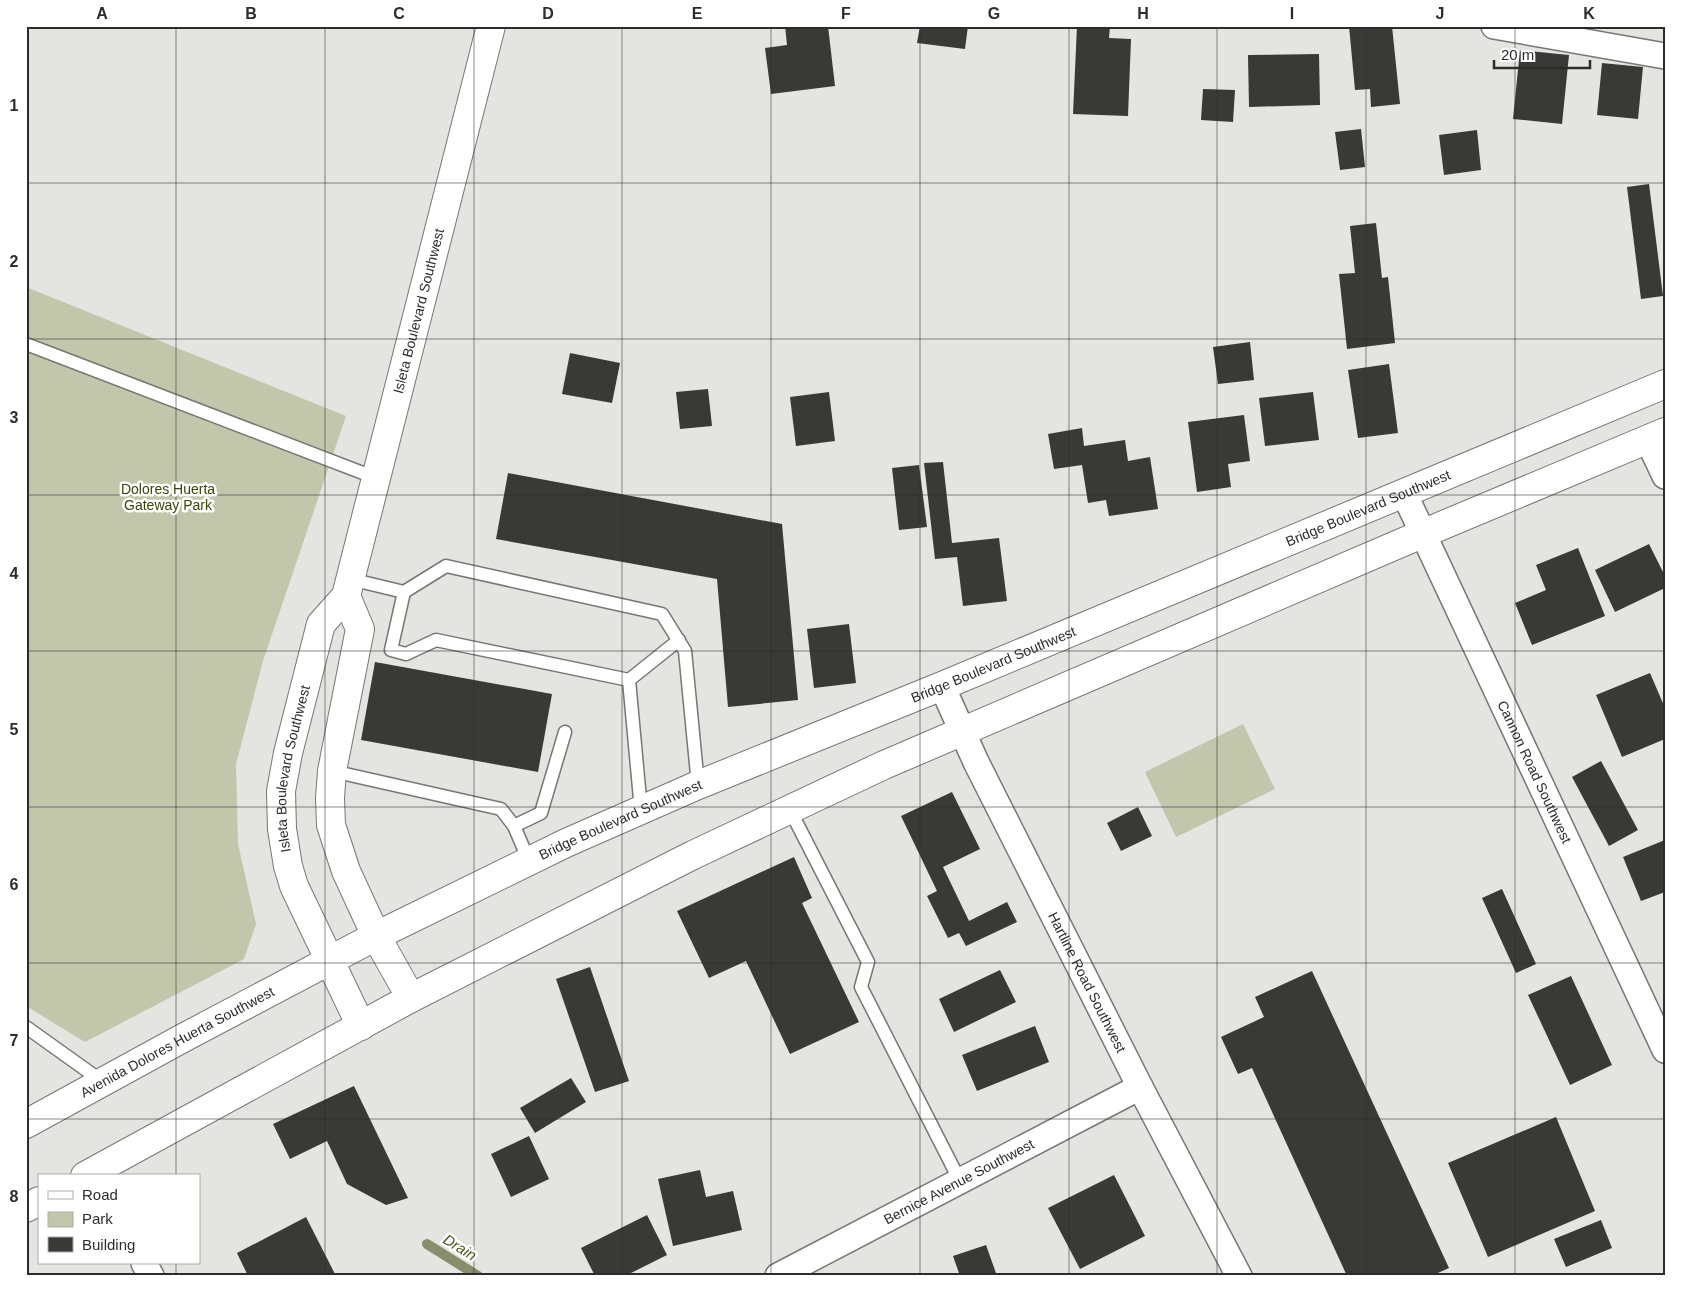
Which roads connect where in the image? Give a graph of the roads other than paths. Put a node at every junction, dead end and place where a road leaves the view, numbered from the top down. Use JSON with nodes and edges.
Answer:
{"nodes":[{"id":1,"x":491,"y":26,"type":"edge"},
{"id":2,"x":1494,"y":26,"type":"edge"},
{"id":3,"x":1665,"y":56,"type":"edge"},
{"id":4,"x":26,"y":344,"type":"edge"},
{"id":5,"x":1665,"y":384,"type":"edge"},
{"id":6,"x":1656,"y":436,"type":"edge"},
{"id":7,"x":1665,"y":476,"type":"edge"},
{"id":8,"x":376,"y":478,"type":"junction"},
{"id":9,"x":1404,"y":493,"type":"junction"},
{"id":10,"x":1422,"y":534,"type":"junction"},
{"id":11,"x":348,"y":587,"type":"junction"},
{"id":12,"x":404,"y":592,"type":"junction"},
{"id":13,"x":679,"y":640,"type":"junction"},
{"id":14,"x":629,"y":680,"type":"junction"},
{"id":15,"x":942,"y":686,"type":"junction"},
{"id":16,"x":565,"y":732,"type":"dead end"},
{"id":17,"x":961,"y":732,"type":"junction"},
{"id":18,"x":332,"y":771,"type":"junction"},
{"id":19,"x":698,"y":786,"type":"junction"},
{"id":20,"x":642,"y":810,"type":"junction"},
{"id":21,"x":790,"y":810,"type":"junction"},
{"id":22,"x":514,"y":826,"type":"junction"},
{"id":23,"x":529,"y":862,"type":"junction"},
{"id":24,"x":376,"y":936,"type":"junction"},
{"id":25,"x":330,"y":960,"type":"junction"},
{"id":26,"x":411,"y":998,"type":"junction"},
{"id":27,"x":362,"y":1026,"type":"junction"},
{"id":28,"x":26,"y":1027,"type":"edge"},
{"id":29,"x":1665,"y":1050,"type":"edge"},
{"id":30,"x":103,"y":1082,"type":"junction"},
{"id":31,"x":1140,"y":1087,"type":"junction"},
{"id":32,"x":26,"y":1124,"type":"edge"},
{"id":33,"x":93,"y":1174,"type":"edge"},
{"id":34,"x":960,"y":1181,"type":"junction"},
{"id":35,"x":38,"y":1202,"type":"edge"},
{"id":36,"x":26,"y":1208,"type":"edge"},
{"id":37,"x":145,"y":1264,"type":"edge"},
{"id":38,"x":151,"y":1276,"type":"edge"},
{"id":39,"x":778,"y":1276,"type":"edge"},
{"id":40,"x":1239,"y":1276,"type":"edge"}],
"edges":[{"from":1,"to":8,"type":"main road","name":"Isleta Boulevard Southwest"},
{"from":2,"to":3,"type":"street"},
{"from":4,"to":8,"type":"lane"},
{"from":5,"to":9,"type":"main road","name":"Bridge Boulevard Southwest"},
{"from":6,"to":7,"type":"street"},
{"from":6,"to":10,"type":"main road"},
{"from":8,"to":11,"type":"main road","name":"Isleta Boulevard Southwest"},
{"from":9,"to":10,"type":"street","name":"Cannon Road Southwest"},
{"from":9,"to":15,"type":"main road","name":"Bridge Boulevard Southwest"},
{"from":10,"to":17,"type":"main road"},
{"from":10,"to":29,"type":"street","name":"Cannon Road Southwest"},
{"from":11,"to":12,"type":"lane"},
{"from":11,"to":18,"type":"main road"},
{"from":11,"to":25,"type":"main road","name":"Isleta Boulevard Southwest"},
{"from":12,"to":13,"type":"lane"},
{"from":12,"to":14,"type":"lane"},
{"from":13,"to":14,"type":"lane"},
{"from":13,"to":19,"type":"lane"},
{"from":14,"to":20,"type":"lane"},
{"from":15,"to":17,"type":"street","name":"Hartline Road Southwest"},
{"from":15,"to":19,"type":"main road","name":"Bridge Boulevard Southwest"},
{"from":16,"to":22,"type":"lane"},
{"from":17,"to":21,"type":"main road"},
{"from":17,"to":31,"type":"street","name":"Hartline Road Southwest"},
{"from":18,"to":22,"type":"lane"},
{"from":18,"to":24,"type":"main road"},
{"from":19,"to":20,"type":"main road","name":"Bridge Boulevard Southwest"},
{"from":20,"to":23,"type":"main road","name":"Bridge Boulevard Southwest"},
{"from":21,"to":26,"type":"main road"},
{"from":21,"to":34,"type":"lane"},
{"from":22,"to":23,"type":"lane"},
{"from":23,"to":24,"type":"main road","name":"Bridge Boulevard Southwest"},
{"from":24,"to":25,"type":"main road","name":"Bridge Boulevard Southwest"},
{"from":24,"to":26,"type":"main road"},
{"from":25,"to":27,"type":"main road","name":"Isleta Boulevard Southwest"},
{"from":25,"to":30,"type":"main road","name":"Avenida Dolores Huerta Southwest"},
{"from":26,"to":27,"type":"main road"},
{"from":27,"to":33,"type":"main road"},
{"from":28,"to":30,"type":"lane"},
{"from":30,"to":32,"type":"main road","name":"Avenida Dolores Huerta Southwest"},
{"from":31,"to":34,"type":"street","name":"Bernice Avenue Southwest"},
{"from":31,"to":40,"type":"street","name":"Hartline Road Southwest"},
{"from":34,"to":39,"type":"street","name":"Bernice Avenue Southwest"},
{"from":35,"to":36,"type":"main road"},
{"from":37,"to":38,"type":"street"}]}
